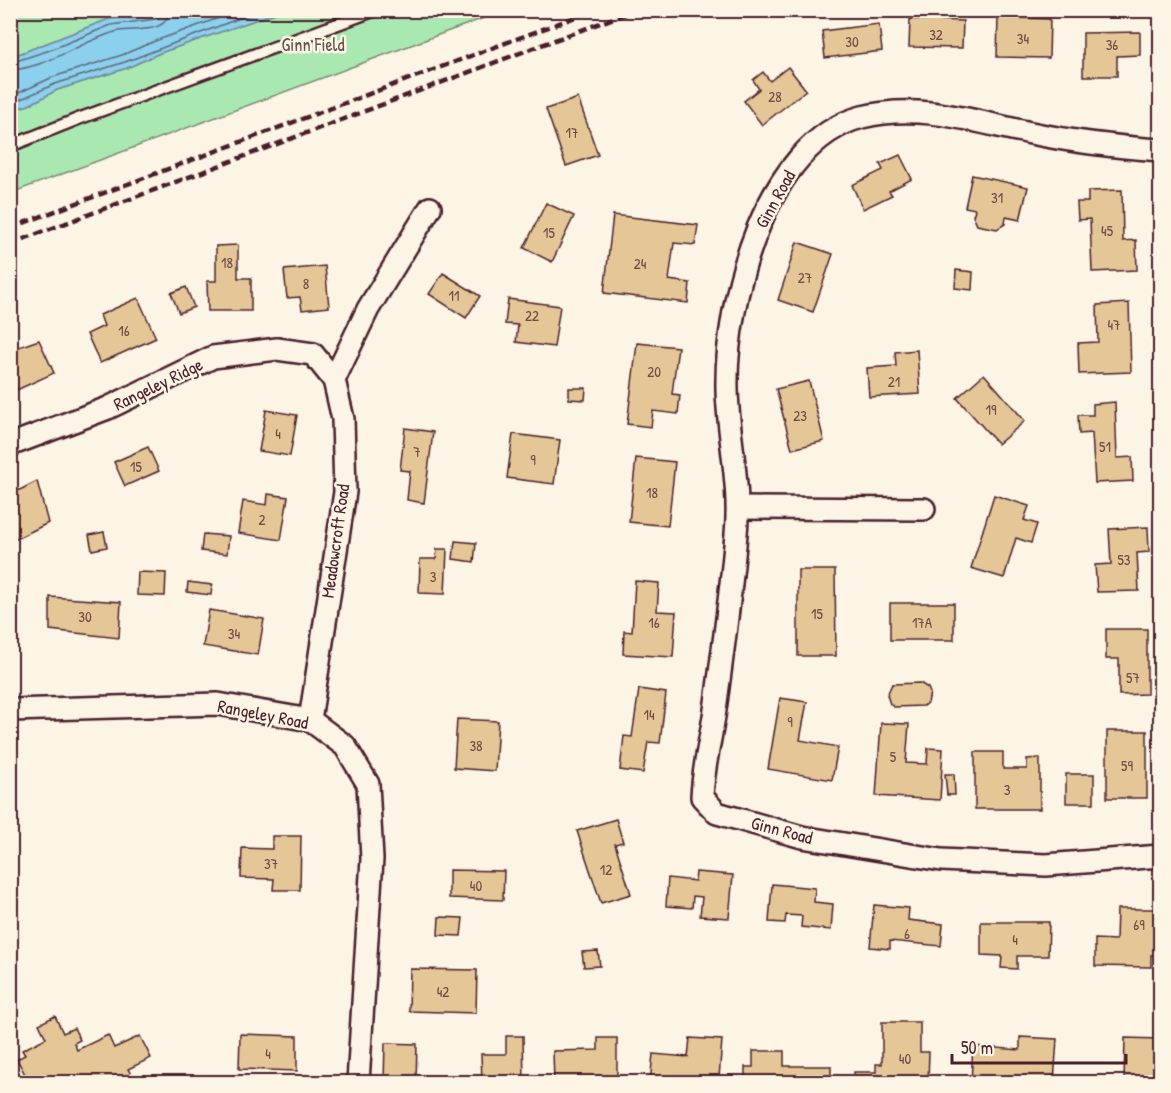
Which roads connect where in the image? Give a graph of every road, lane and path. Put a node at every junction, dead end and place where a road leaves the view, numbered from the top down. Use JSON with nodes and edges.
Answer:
{"nodes":[{"id":1,"x":376,"y":10,"type":"edge"},
{"id":2,"x":10,"y":146,"type":"edge"},
{"id":3,"x":1161,"y":150,"type":"edge"},
{"id":4,"x":430,"y":208,"type":"dead end"},
{"id":5,"x":334,"y":380,"type":"junction"},
{"id":6,"x":10,"y":445,"type":"edge"},
{"id":7,"x":739,"y":508,"type":"junction"},
{"id":8,"x":924,"y":509,"type":"dead end"},
{"id":9,"x":10,"y":710,"type":"edge"},
{"id":10,"x":310,"y":720,"type":"junction"},
{"id":11,"x":1161,"y":856,"type":"edge"},
{"id":12,"x":358,"y":1083,"type":"edge"}],
"edges":[{"from":1,"to":2,"type":"lane"},
{"from":3,"to":7,"type":"street","name":"Ginn Road"},
{"from":4,"to":5,"type":"street"},
{"from":5,"to":6,"type":"street","name":"Rangeley Ridge"},
{"from":5,"to":10,"type":"street","name":"Meadowcroft Road"},
{"from":7,"to":8,"type":"street"},
{"from":7,"to":11,"type":"street","name":"Ginn Road"},
{"from":9,"to":10,"type":"street","name":"Rangeley Road"},
{"from":10,"to":12,"type":"street","name":"Rangeley Road"}]}
